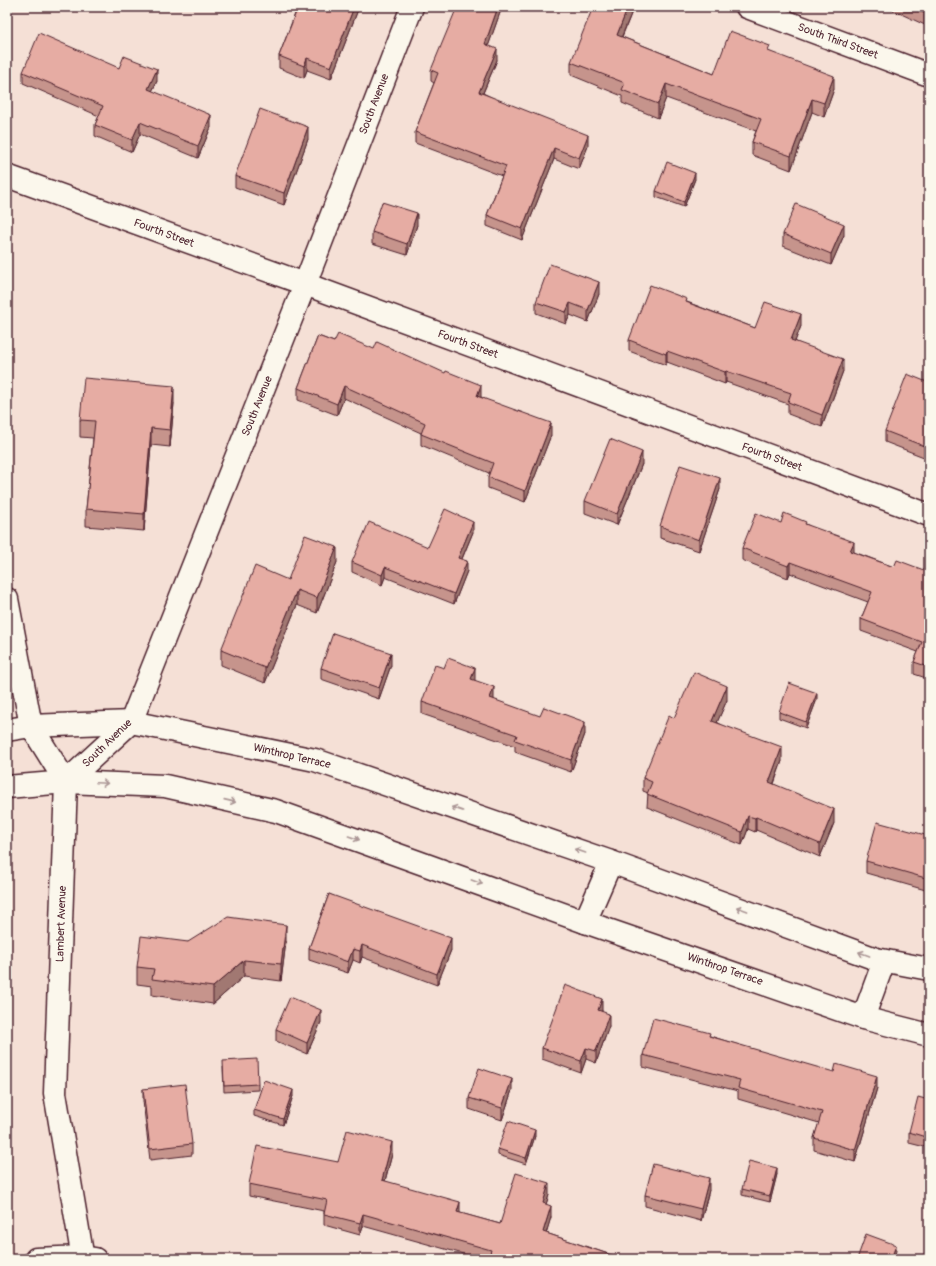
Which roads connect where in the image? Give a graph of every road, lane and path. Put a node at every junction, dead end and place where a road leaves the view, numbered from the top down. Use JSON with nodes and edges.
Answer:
{"nodes":[{"id":1,"x":412,"y":7,"type":"edge"},
{"id":2,"x":747,"y":7,"type":"edge"},
{"id":3,"x":929,"y":75,"type":"edge"},
{"id":4,"x":7,"y":176,"type":"edge"},
{"id":5,"x":305,"y":284,"type":"junction"},
{"id":6,"x":929,"y":515,"type":"edge"},
{"id":7,"x":7,"y":599,"type":"edge"},
{"id":8,"x":131,"y":722,"type":"junction"},
{"id":9,"x":32,"y":726,"type":"junction"},
{"id":10,"x":7,"y":730,"type":"edge"},
{"id":11,"x":66,"y":782,"type":"junction"},
{"id":12,"x":7,"y":787,"type":"edge"},
{"id":13,"x":611,"y":862,"type":"junction"},
{"id":14,"x":585,"y":922,"type":"junction"},
{"id":15,"x":884,"y":961,"type":"junction"},
{"id":16,"x":929,"y":969,"type":"edge"},
{"id":17,"x":864,"y":1018,"type":"junction"},
{"id":18,"x":929,"y":1035,"type":"edge"},
{"id":19,"x":87,"y":1258,"type":"edge"},
{"id":20,"x":36,"y":1259,"type":"edge"}],
"edges":[{"from":1,"to":5,"type":"street","name":"South Avenue"},
{"from":2,"to":3,"type":"street","name":"South Third Street"},
{"from":4,"to":5,"type":"street","name":"Fourth Street"},
{"from":5,"to":6,"type":"street","name":"Fourth Street"},
{"from":5,"to":8,"type":"street","name":"South Avenue"},
{"from":7,"to":9,"type":"street"},
{"from":8,"to":9,"type":"street","name":"Winthrop Terrace"},
{"from":8,"to":11,"type":"street","name":"South Avenue"},
{"from":13,"to":8,"type":"street","name":"Winthrop Terrace","one_way":true},
{"from":9,"to":10,"type":"street","name":"Winthrop Terrace"},
{"from":9,"to":11,"type":"street"},
{"from":11,"to":12,"type":"street","name":"Winthrop Terrace"},
{"from":11,"to":14,"type":"street","name":"Winthrop Terrace","one_way":true},
{"from":11,"to":19,"type":"street","name":"Lambert Avenue"},
{"from":13,"to":14,"type":"street"},
{"from":15,"to":13,"type":"street","name":"Winthrop Terrace","one_way":true},
{"from":14,"to":17,"type":"street","name":"Winthrop Terrace"},
{"from":15,"to":16,"type":"street","name":"Winthrop Terrace"},
{"from":15,"to":17,"type":"street"},
{"from":17,"to":18,"type":"street","name":"Winthrop Terrace"},
{"from":19,"to":20,"type":"street"}]}
